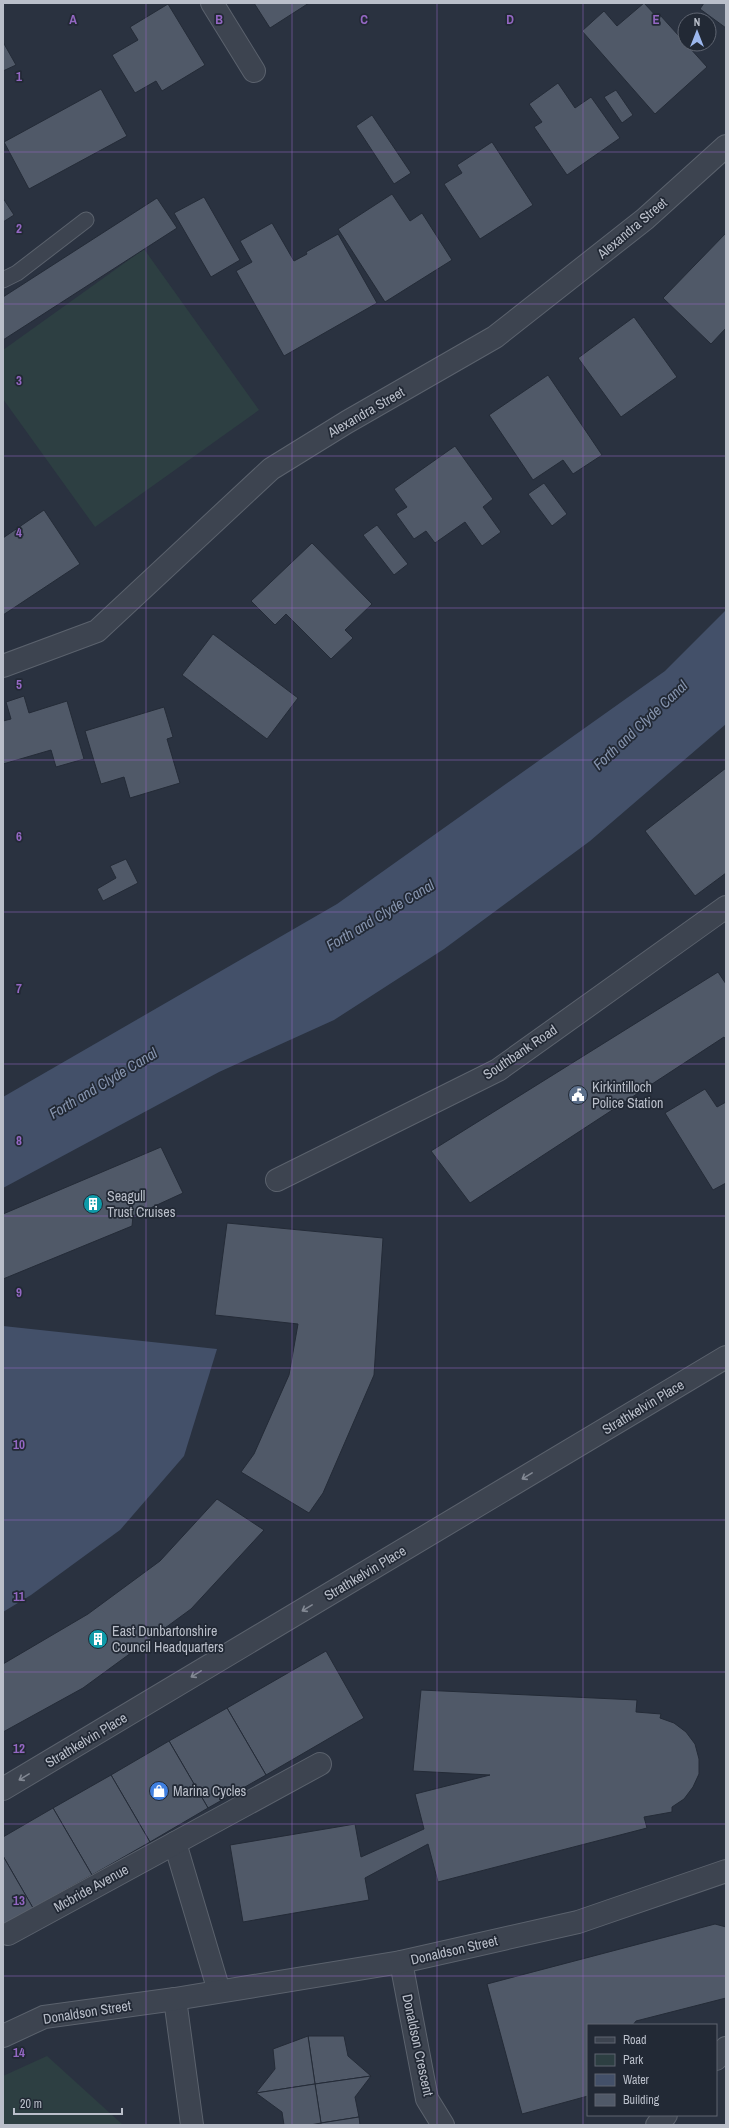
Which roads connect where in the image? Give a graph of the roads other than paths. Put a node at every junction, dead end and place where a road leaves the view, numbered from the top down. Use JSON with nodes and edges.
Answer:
{"nodes":[{"id":1,"x":212,"y":3,"type":"edge"},
{"id":2,"x":254,"y":71,"type":"dead end"},
{"id":3,"x":726,"y":146,"type":"edge"},
{"id":4,"x":86,"y":220,"type":"dead end"},
{"id":5,"x":3,"y":280,"type":"edge"},
{"id":6,"x":3,"y":666,"type":"edge"},
{"id":7,"x":726,"y":906,"type":"edge"},
{"id":8,"x":277,"y":1180,"type":"dead end"},
{"id":9,"x":726,"y":1357,"type":"edge"},
{"id":10,"x":320,"y":1764,"type":"dead end"},
{"id":11,"x":3,"y":1789,"type":"edge"},
{"id":12,"x":175,"y":1843,"type":"junction"},
{"id":13,"x":726,"y":1871,"type":"edge"},
{"id":14,"x":8,"y":1934,"type":"dead end"},
{"id":15,"x":401,"y":1962,"type":"junction"},
{"id":16,"x":219,"y":1991,"type":"junction"},
{"id":17,"x":175,"y":1999,"type":"junction"},
{"id":18,"x":3,"y":2036,"type":"edge"},
{"id":19,"x":726,"y":2048,"type":"edge"},
{"id":20,"x":717,"y":2058,"type":"edge"},
{"id":21,"x":665,"y":2116,"type":"edge"},
{"id":22,"x":192,"y":2125,"type":"edge"},
{"id":23,"x":443,"y":2125,"type":"edge"},
{"id":24,"x":657,"y":2125,"type":"edge"}],
"edges":[{"from":1,"to":2,"type":"street"},
{"from":3,"to":6,"type":"street","name":"Alexandra Street"},
{"from":4,"to":5,"type":"lane"},
{"from":7,"to":8,"type":"street","name":"Southbank Road"},
{"from":9,"to":11,"type":"street","name":"Strathkelvin Place","one_way":true},
{"from":10,"to":12,"type":"street","name":"Mcbride Avenue"},
{"from":12,"to":14,"type":"street","name":"Mcbride Avenue"},
{"from":12,"to":16,"type":"street"},
{"from":13,"to":15,"type":"street","name":"Donaldson Street"},
{"from":15,"to":16,"type":"street","name":"Donaldson Street"},
{"from":15,"to":23,"type":"street","name":"Donaldson Crescent"},
{"from":16,"to":17,"type":"street","name":"Donaldson Street"},
{"from":17,"to":18,"type":"street","name":"Donaldson Street"},
{"from":17,"to":22,"type":"street"},
{"from":19,"to":20,"type":"street"},
{"from":21,"to":24,"type":"street"}]}
